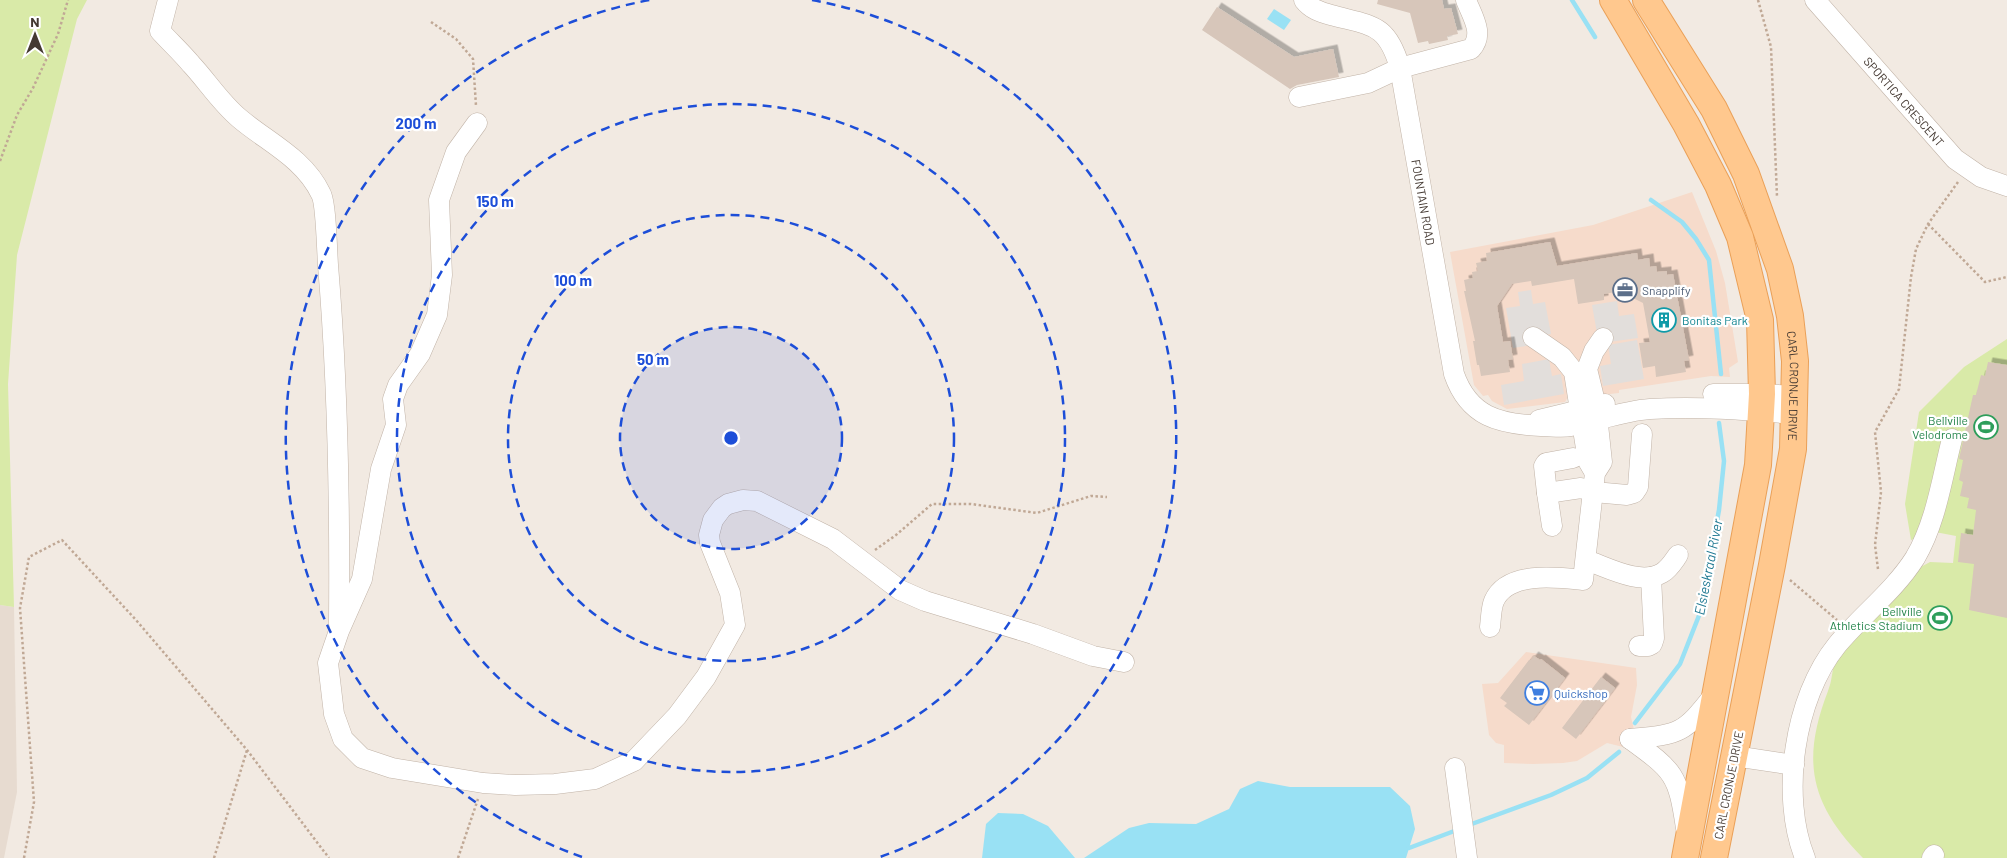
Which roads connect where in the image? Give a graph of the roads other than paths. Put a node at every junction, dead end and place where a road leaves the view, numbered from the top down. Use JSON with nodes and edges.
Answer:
{"nodes":[{"id":1,"x":168,"y":0,"type":"edge"},
{"id":2,"x":1304,"y":0,"type":"edge"},
{"id":3,"x":1466,"y":0,"type":"edge"},
{"id":4,"x":1613,"y":0,"type":"edge"},
{"id":5,"x":1646,"y":0,"type":"edge"},
{"id":6,"x":1815,"y":0,"type":"edge"},
{"id":7,"x":1400,"y":68,"type":"junction"},
{"id":8,"x":1299,"y":97,"type":"dead end"},
{"id":9,"x":478,"y":123,"type":"road end"},
{"id":10,"x":2007,"y":186,"type":"edge"},
{"id":11,"x":1533,"y":337,"type":"dead end"},
{"id":12,"x":1603,"y":338,"type":"dead end"},
{"id":13,"x":1581,"y":370,"type":"junction"},
{"id":14,"x":1762,"y":402,"type":"junction"},
{"id":15,"x":1795,"y":405,"type":"junction"},
{"id":16,"x":1588,"y":414,"type":"junction"},
{"id":17,"x":1642,"y":434,"type":"dead end"},
{"id":18,"x":1952,"y":439,"type":"dead end"},
{"id":19,"x":1573,"y":458,"type":"dead end"},
{"id":20,"x":1595,"y":483,"type":"junction"},
{"id":21,"x":1547,"y":494,"type":"junction"},
{"id":22,"x":1552,"y":526,"type":"dead end"},
{"id":23,"x":1678,"y":555,"type":"dead end"},
{"id":24,"x":1586,"y":560,"type":"junction"},
{"id":25,"x":1651,"y":577,"type":"junction"},
{"id":26,"x":1490,"y":627,"type":"dead end"},
{"id":27,"x":339,"y":631,"type":"junction"},
{"id":28,"x":1639,"y":646,"type":"dead end"},
{"id":29,"x":1124,"y":662,"type":"dead end"},
{"id":30,"x":1715,"y":694,"type":"junction"},
{"id":31,"x":1734,"y":756,"type":"junction"},
{"id":32,"x":1794,"y":765,"type":"junction"},
{"id":33,"x":1455,"y":768,"type":"dead end"},
{"id":34,"x":1466,"y":850,"type":"edge"},
{"id":35,"x":1687,"y":850,"type":"edge"},
{"id":36,"x":1714,"y":858,"type":"edge"},
{"id":37,"x":1805,"y":858,"type":"edge"}],
"edges":[{"from":1,"to":27,"type":"street"},
{"from":2,"to":7,"type":"street","name":"FOUNTAIN ROAD"},
{"from":3,"to":7,"type":"street"},
{"from":4,"to":14,"type":"main road"},
{"from":5,"to":15,"type":"main road","name":"CARL CRONJE DRIVE"},
{"from":6,"to":10,"type":"street","name":"SPORTICA CRESCENT"},
{"from":7,"to":8,"type":"street"},
{"from":7,"to":16,"type":"street","name":"FOUNTAIN ROAD"},
{"from":9,"to":27,"type":"street"},
{"from":11,"to":13,"type":"street"},
{"from":12,"to":13,"type":"street"},
{"from":13,"to":16,"type":"street"},
{"from":14,"to":15,"type":"street","name":"FOUNTAIN ROAD"},
{"from":14,"to":16,"type":"street","name":"FOUNTAIN ROAD"},
{"from":14,"to":30,"type":"main road"},
{"from":15,"to":31,"type":"main road","name":"CARL CRONJE DRIVE"},
{"from":16,"to":20,"type":"street"},
{"from":17,"to":20,"type":"street"},
{"from":18,"to":32,"type":"street"},
{"from":19,"to":21,"type":"street"},
{"from":20,"to":21,"type":"street"},
{"from":20,"to":24,"type":"street"},
{"from":21,"to":22,"type":"street"},
{"from":23,"to":25,"type":"street"},
{"from":24,"to":25,"type":"street"},
{"from":24,"to":26,"type":"street"},
{"from":25,"to":28,"type":"street"},
{"from":27,"to":29,"type":"street"},
{"from":30,"to":35,"type":"main road"},
{"from":30,"to":35,"type":"street"},
{"from":31,"to":32,"type":"street"},
{"from":31,"to":36,"type":"main road","name":"CARL CRONJE DRIVE"},
{"from":32,"to":37,"type":"street"},
{"from":33,"to":34,"type":"street"}]}
